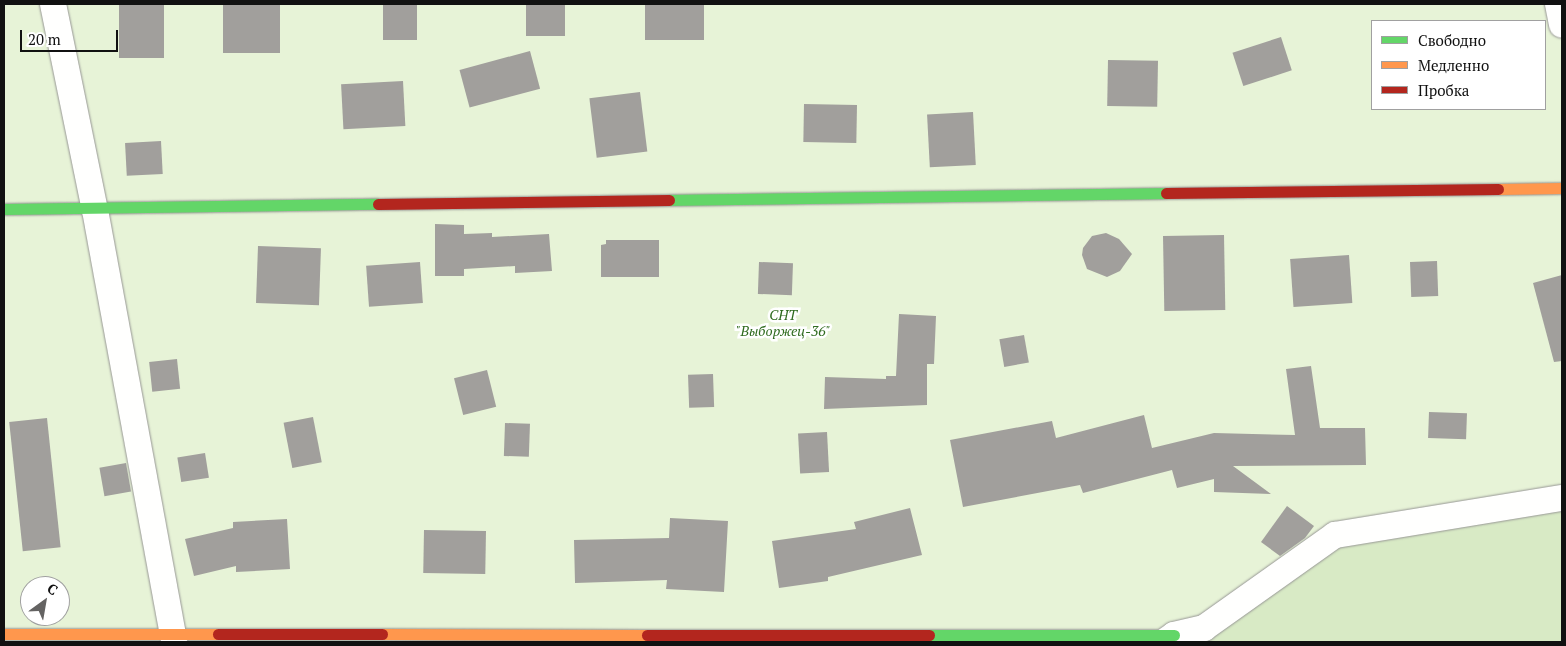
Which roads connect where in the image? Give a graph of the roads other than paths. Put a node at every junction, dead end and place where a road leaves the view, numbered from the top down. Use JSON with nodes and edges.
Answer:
{"nodes":[{"id":1,"x":52,"y":4,"type":"edge"},
{"id":2,"x":1558,"y":4,"type":"edge"},
{"id":3,"x":1562,"y":25,"type":"edge"},
{"id":4,"x":1562,"y":188,"type":"edge"},
{"id":5,"x":4,"y":209,"type":"edge"},
{"id":6,"x":95,"y":210,"type":"junction"},
{"id":7,"x":1562,"y":498,"type":"edge"},
{"id":8,"x":4,"y":634,"type":"edge"},
{"id":9,"x":1211,"y":635,"type":"edge"},
{"id":10,"x":173,"y":638,"type":"edge"},
{"id":11,"x":1169,"y":639,"type":"edge"}],
"edges":[{"from":1,"to":6,"type":"street"},
{"from":2,"to":3,"type":"street"},
{"from":4,"to":6,"type":"street"},
{"from":5,"to":6,"type":"street"},
{"from":6,"to":10,"type":"street"},
{"from":7,"to":9,"type":"street"},
{"from":8,"to":10,"type":"street"},
{"from":9,"to":11,"type":"street"},
{"from":10,"to":11,"type":"street"}]}
